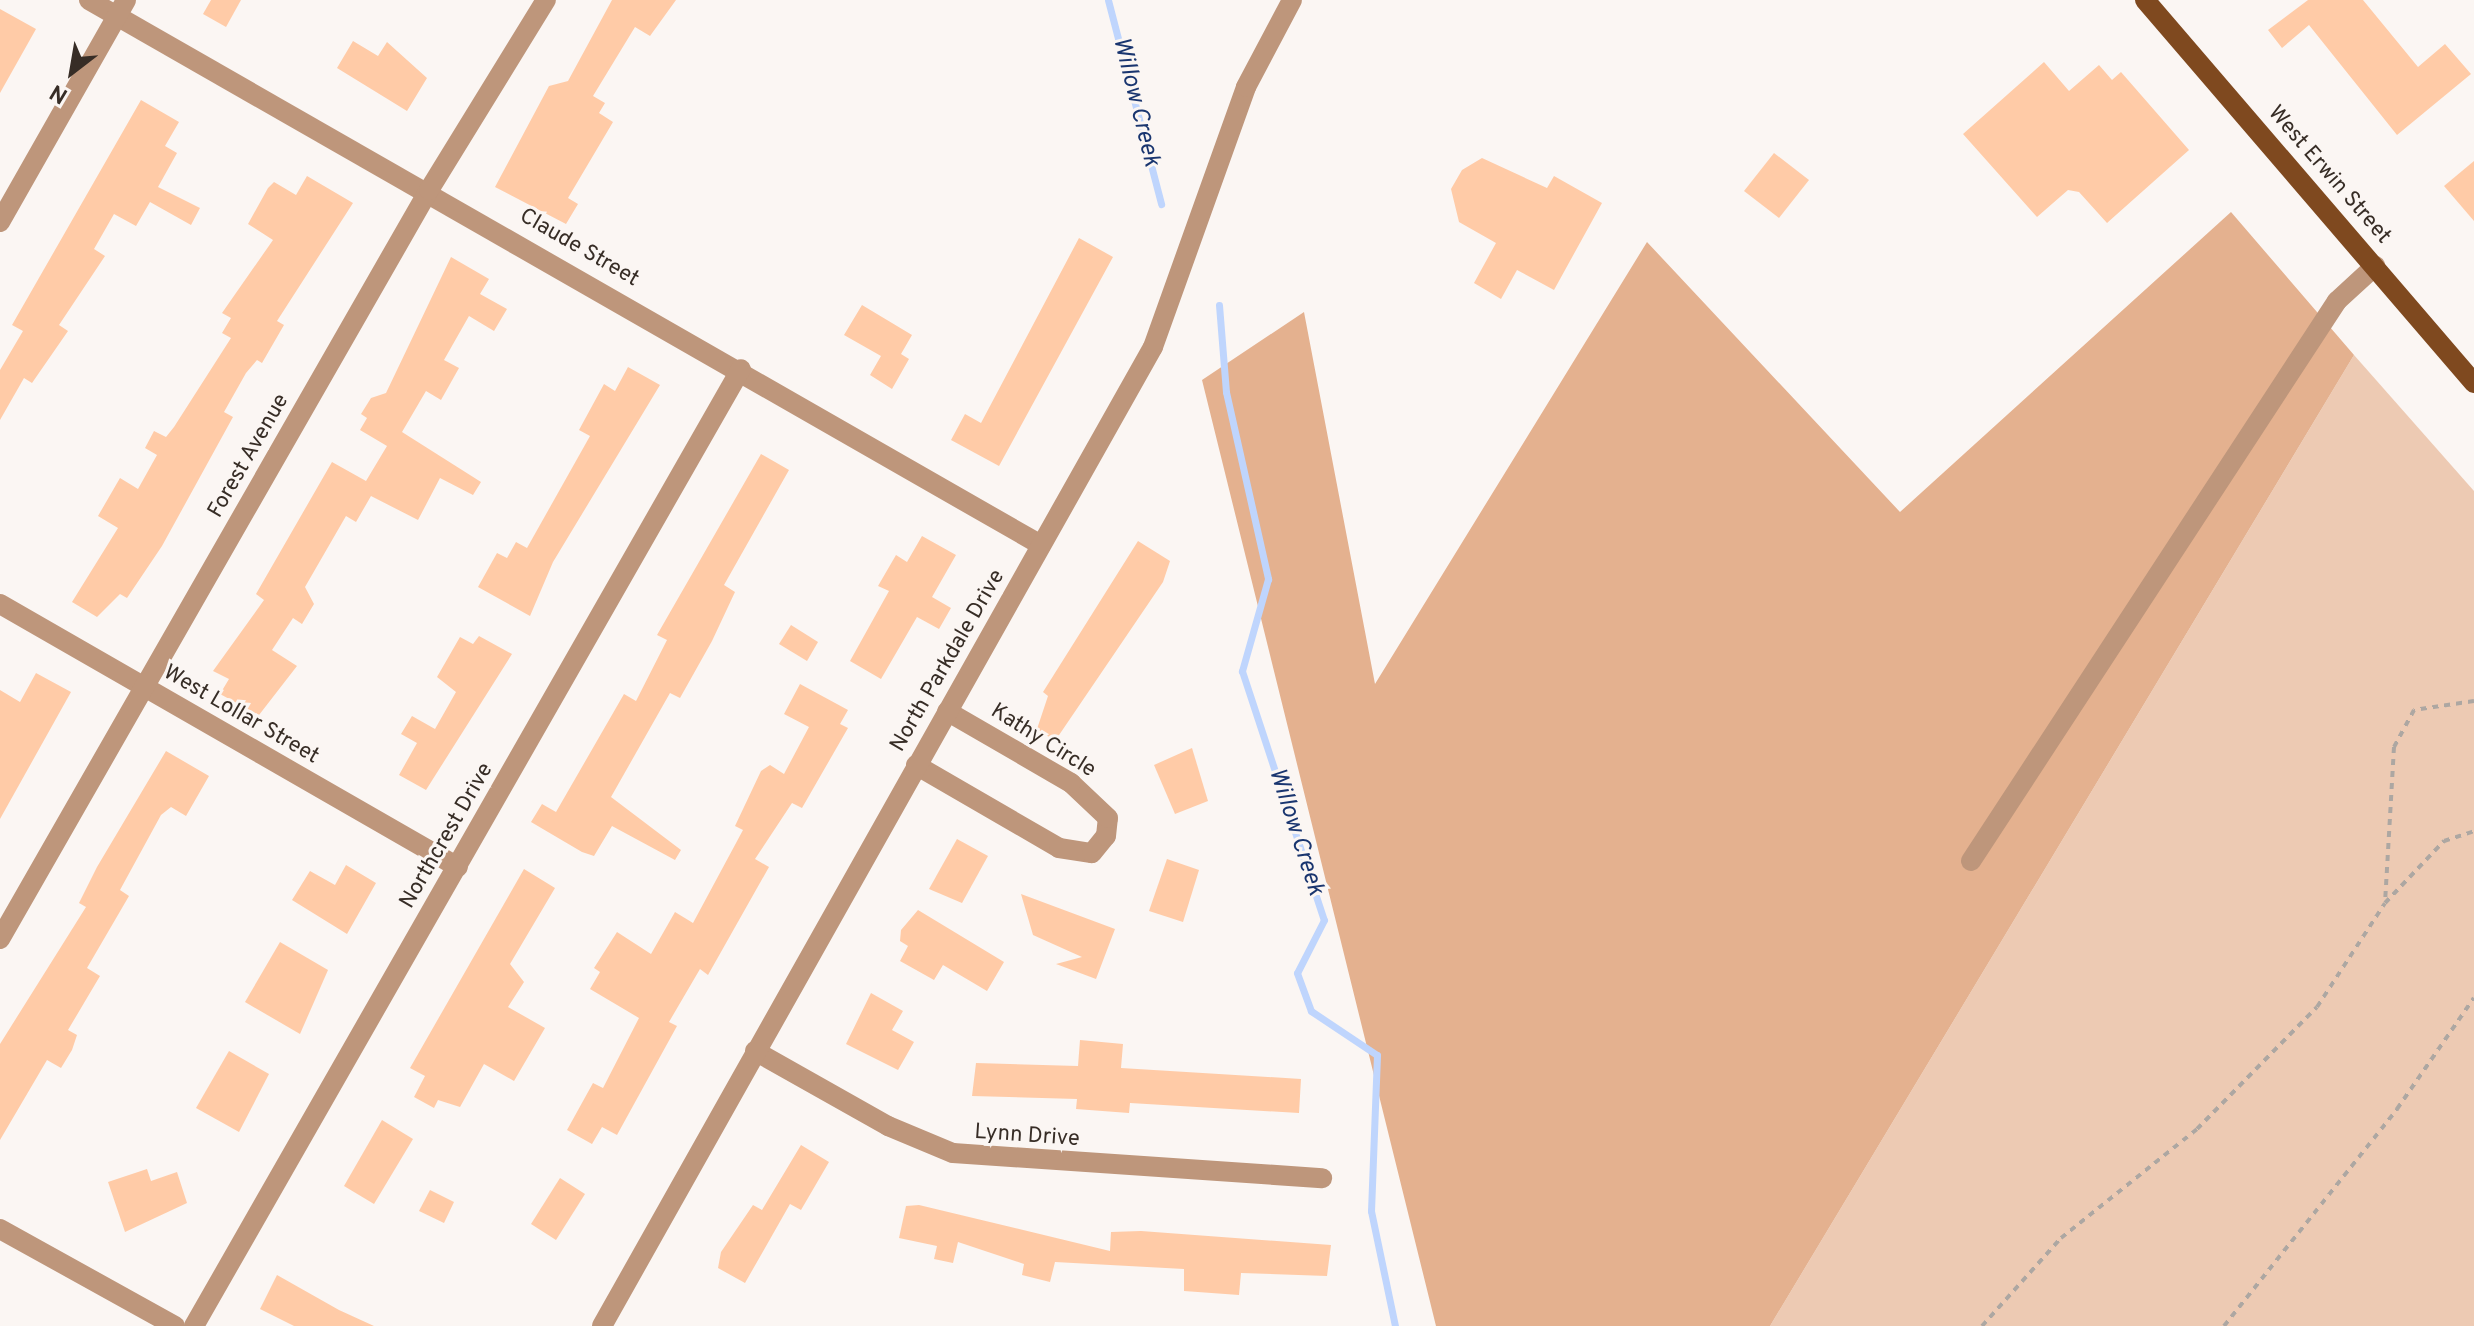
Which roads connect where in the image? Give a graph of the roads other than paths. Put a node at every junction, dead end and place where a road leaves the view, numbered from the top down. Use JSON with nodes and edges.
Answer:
{"nodes":[{"id":1,"x":89,"y":0,"type":"edge"},
{"id":2,"x":546,"y":0,"type":"edge"},
{"id":3,"x":1292,"y":0,"type":"edge"},
{"id":4,"x":2145,"y":0,"type":"edge"},
{"id":5,"x":121,"y":8,"type":"edge"},
{"id":6,"x":429,"y":190,"type":"junction"},
{"id":7,"x":0,"y":222,"type":"edge"},
{"id":8,"x":2375,"y":266,"type":"junction"},
{"id":9,"x":741,"y":369,"type":"junction"},
{"id":10,"x":2474,"y":383,"type":"edge"},
{"id":11,"x":1041,"y":545,"type":"junction"},
{"id":12,"x":0,"y":604,"type":"edge"},
{"id":13,"x":143,"y":687,"type":"junction"},
{"id":14,"x":947,"y":711,"type":"junction"},
{"id":15,"x":916,"y":765,"type":"junction"},
{"id":16,"x":1971,"y":861,"type":"dead end"},
{"id":17,"x":458,"y":867,"type":"junction"},
{"id":18,"x":0,"y":939,"type":"edge"},
{"id":19,"x":755,"y":1051,"type":"junction"},
{"id":20,"x":1322,"y":1178,"type":"dead end"},
{"id":21,"x":0,"y":1229,"type":"edge"},
{"id":22,"x":175,"y":1326,"type":"edge"},
{"id":23,"x":194,"y":1326,"type":"edge"},
{"id":24,"x":602,"y":1326,"type":"edge"}],
"edges":[{"from":1,"to":5,"type":"street","name":"Claude Street"},
{"from":2,"to":6,"type":"street","name":"Forest Avenue"},
{"from":3,"to":11,"type":"street","name":"North Parkdale Drive"},
{"from":4,"to":8,"type":"main road","name":"West Erwin Street"},
{"from":5,"to":6,"type":"street","name":"Claude Street"},
{"from":5,"to":7,"type":"street"},
{"from":6,"to":9,"type":"street","name":"Claude Street"},
{"from":6,"to":13,"type":"street","name":"Forest Avenue"},
{"from":8,"to":10,"type":"main road","name":"West Erwin Street"},
{"from":8,"to":16,"type":"street"},
{"from":9,"to":11,"type":"street","name":"Claude Street"},
{"from":9,"to":17,"type":"street","name":"Northcrest Drive"},
{"from":11,"to":14,"type":"street","name":"North Parkdale Drive"},
{"from":12,"to":13,"type":"street","name":"West Lollar Street"},
{"from":13,"to":17,"type":"street","name":"West Lollar Street"},
{"from":13,"to":18,"type":"street","name":"Forest Avenue"},
{"from":14,"to":15,"type":"street","name":"North Parkdale Drive"},
{"from":14,"to":15,"type":"street","name":"Kathy Circle"},
{"from":15,"to":19,"type":"street","name":"North Parkdale Drive"},
{"from":17,"to":23,"type":"street","name":"Northcrest Drive"},
{"from":19,"to":20,"type":"street","name":"Lynn Drive"},
{"from":19,"to":24,"type":"street","name":"North Parkdale Drive"},
{"from":21,"to":22,"type":"street"}]}
